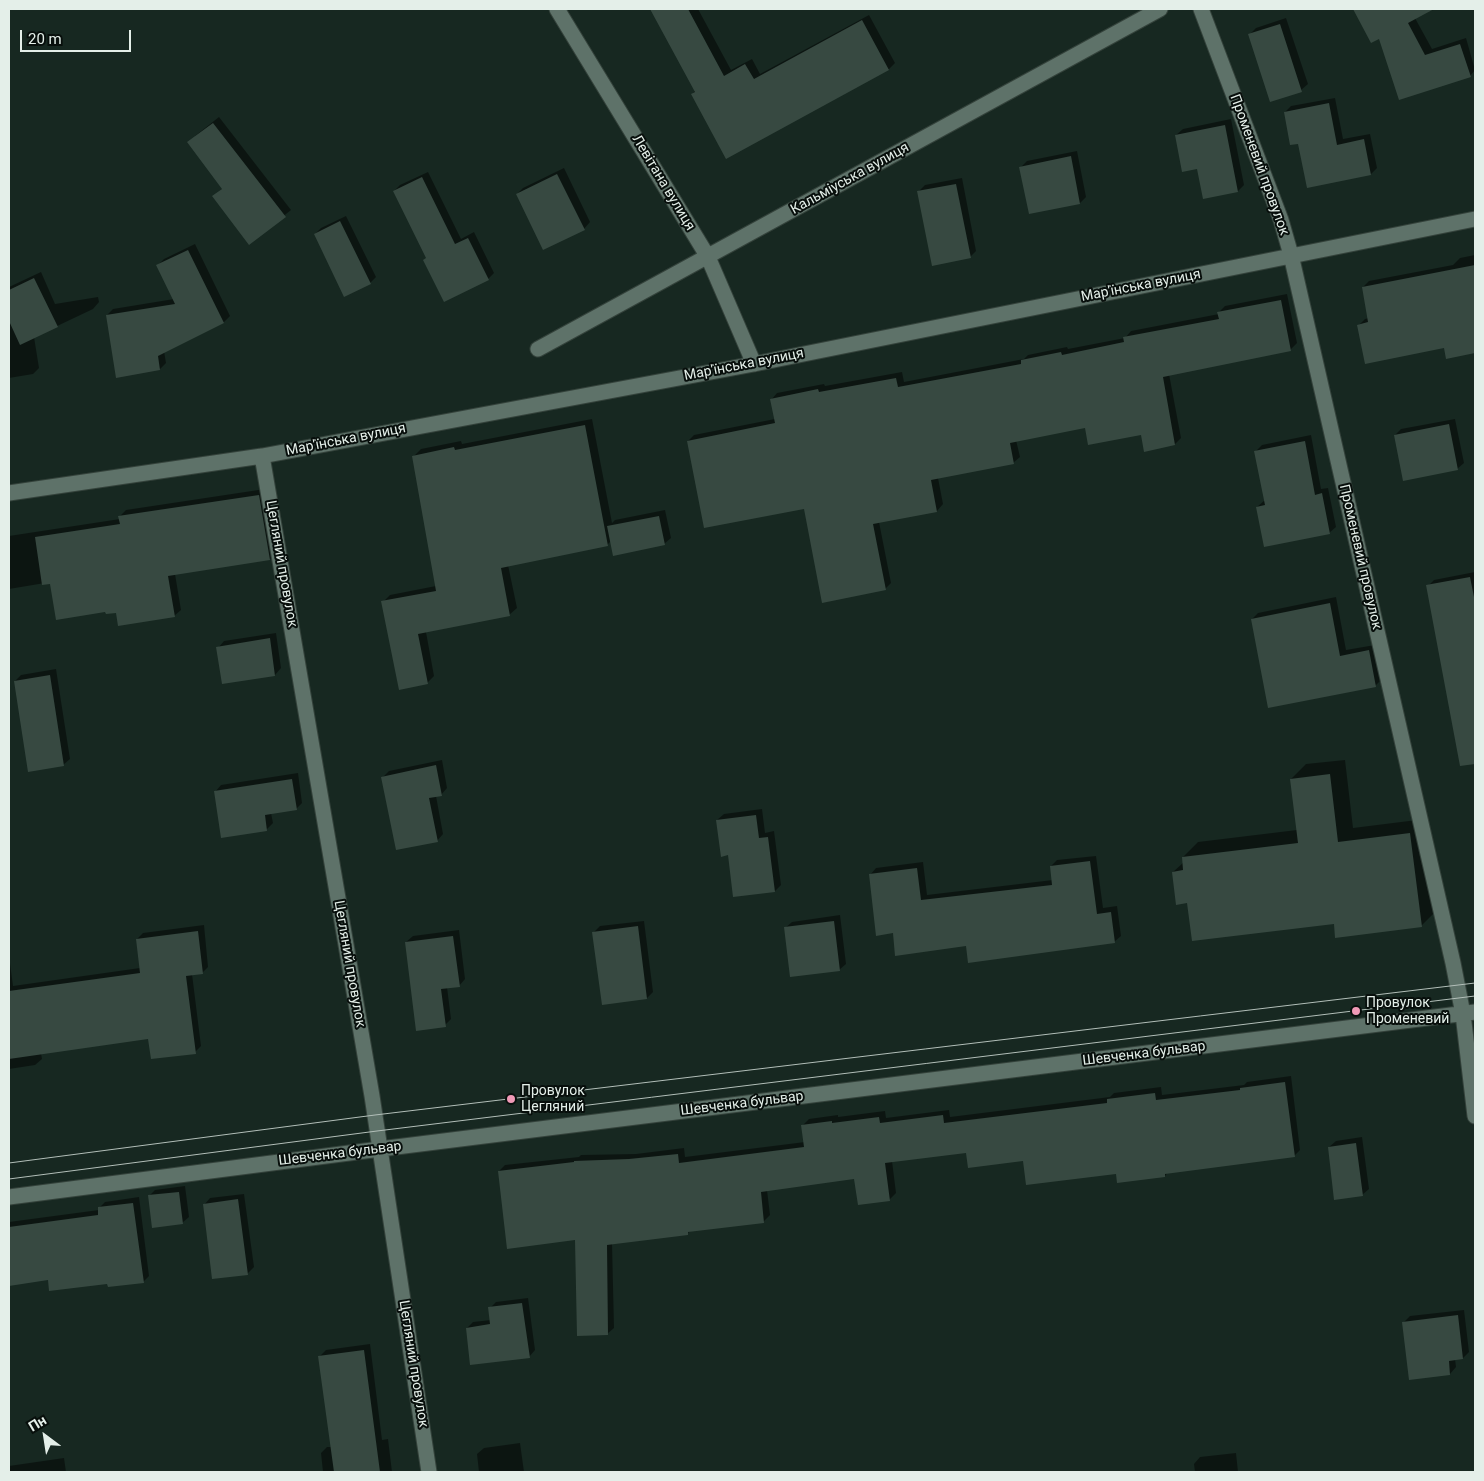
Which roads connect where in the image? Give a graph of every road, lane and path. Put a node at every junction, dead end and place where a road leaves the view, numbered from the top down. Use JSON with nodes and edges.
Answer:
{"nodes":[{"id":1,"x":558,"y":9,"type":"edge"},
{"id":2,"x":1160,"y":9,"type":"edge"},
{"id":3,"x":1201,"y":9,"type":"edge"},
{"id":4,"x":1475,"y":219,"type":"edge"},
{"id":5,"x":1291,"y":255,"type":"junction"},
{"id":6,"x":708,"y":257,"type":"junction"},
{"id":7,"x":538,"y":349,"type":"dead end"},
{"id":8,"x":754,"y":364,"type":"junction"},
{"id":9,"x":262,"y":456,"type":"junction"},
{"id":10,"x":9,"y":493,"type":"edge"},
{"id":11,"x":1469,"y":1013,"type":"edge"},
{"id":12,"x":1475,"y":1116,"type":"edge"},
{"id":13,"x":380,"y":1149,"type":"junction"},
{"id":14,"x":9,"y":1197,"type":"edge"},
{"id":15,"x":429,"y":1472,"type":"edge"}],
"edges":[{"from":1,"to":6,"type":"street","name":"Левітана вулиця"},
{"from":2,"to":6,"type":"street","name":"Кальміуська вулиця"},
{"from":3,"to":5,"type":"street","name":"Променевий провулок"},
{"from":4,"to":5,"type":"street","name":"Мар'їнська вулиця"},
{"from":5,"to":8,"type":"street","name":"Мар'їнська вулиця"},
{"from":5,"to":11,"type":"street","name":"Променевий провулок"},
{"from":6,"to":7,"type":"street","name":"Кальміуська вулиця"},
{"from":6,"to":8,"type":"street","name":"Левітана вулиця"},
{"from":8,"to":9,"type":"street","name":"Мар'їнська вулиця"},
{"from":9,"to":10,"type":"street","name":"Мар'їнська вулиця"},
{"from":9,"to":13,"type":"street","name":"Цегляний провулок"},
{"from":11,"to":12,"type":"street","name":"Променевий провулок"},
{"from":11,"to":13,"type":"street","name":"Шевченка бульвар"},
{"from":13,"to":14,"type":"street","name":"Шевченка бульвар"},
{"from":13,"to":15,"type":"street","name":"Цегляний провулок"}]}
